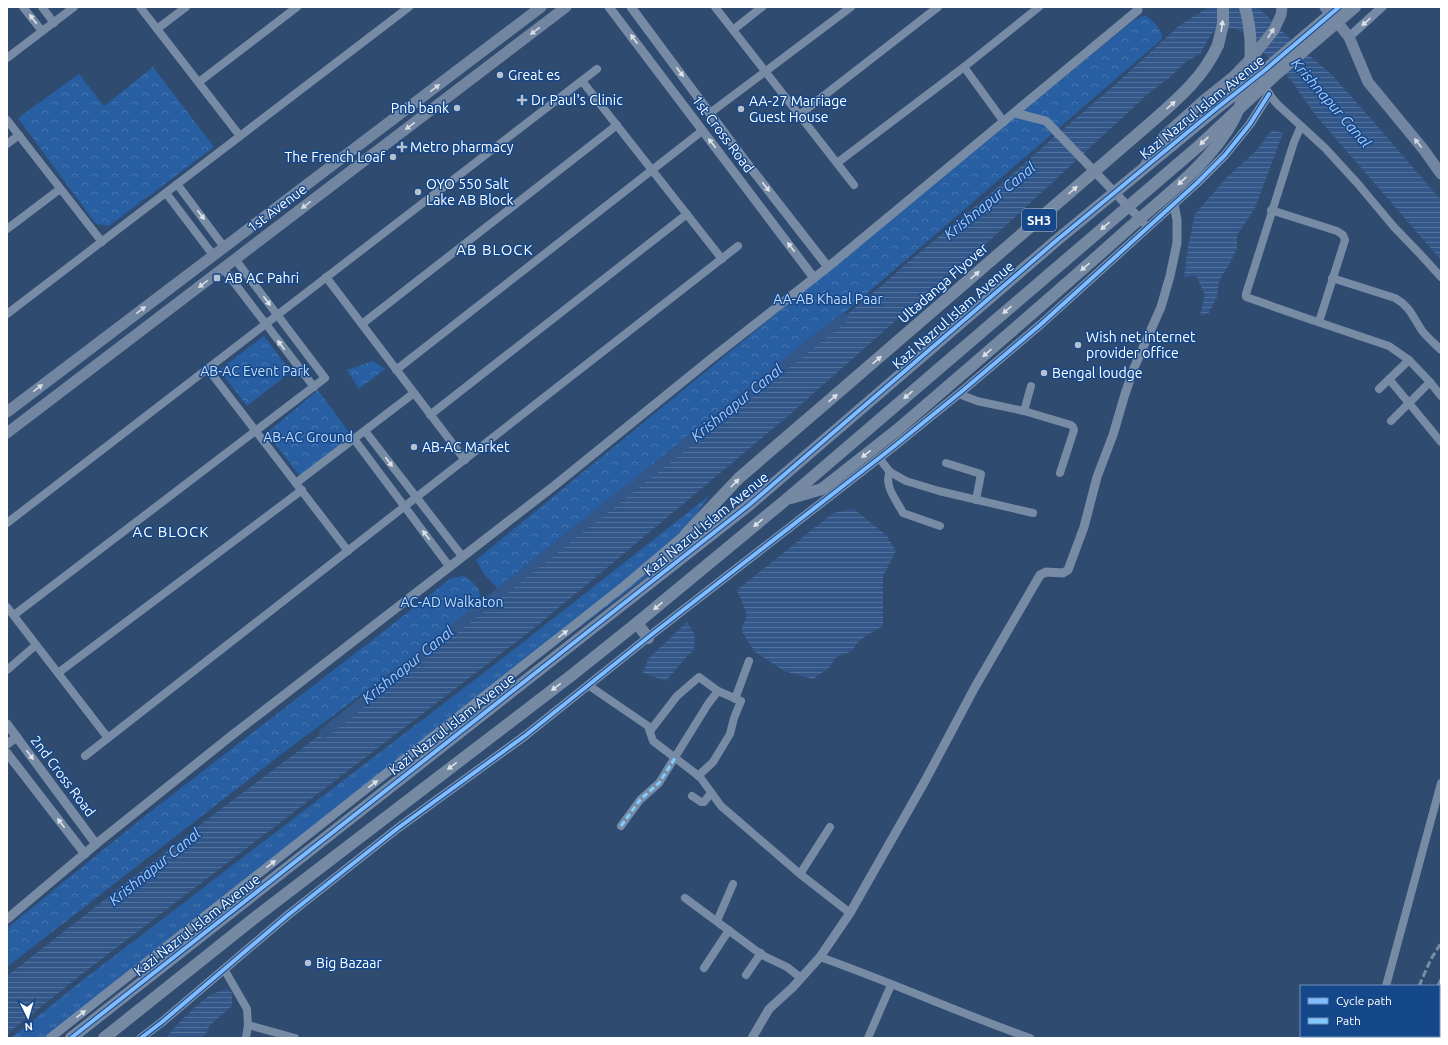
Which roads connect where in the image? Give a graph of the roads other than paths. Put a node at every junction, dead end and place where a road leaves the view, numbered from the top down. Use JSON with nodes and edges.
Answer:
{"nodes":[{"id":1,"x":23,"y":7,"type":"edge"},
{"id":2,"x":42,"y":7,"type":"edge"},
{"id":3,"x":74,"y":7,"type":"edge"},
{"id":4,"x":140,"y":7,"type":"edge"},
{"id":5,"x":186,"y":7,"type":"edge"},
{"id":6,"x":297,"y":7,"type":"edge"},
{"id":7,"x":409,"y":7,"type":"edge"},
{"id":8,"x":541,"y":7,"type":"edge"},
{"id":9,"x":566,"y":7,"type":"edge"},
{"id":10,"x":610,"y":7,"type":"edge"},
{"id":11,"x":631,"y":7,"type":"edge"},
{"id":12,"x":715,"y":7,"type":"edge"},
{"id":13,"x":762,"y":7,"type":"edge"},
{"id":14,"x":851,"y":7,"type":"edge"},
{"id":15,"x":938,"y":7,"type":"edge"},
{"id":16,"x":1039,"y":7,"type":"edge"},
{"id":17,"x":1223,"y":7,"type":"edge"},
{"id":18,"x":1245,"y":7,"type":"edge"},
{"id":19,"x":1282,"y":7,"type":"edge"},
{"id":20,"x":1325,"y":7,"type":"edge"},
{"id":21,"x":1339,"y":7,"type":"edge"},
{"id":22,"x":1355,"y":7,"type":"edge"},
{"id":23,"x":1382,"y":7,"type":"edge"},
{"id":24,"x":1138,"y":10,"type":"dead end"},
{"id":25,"x":54,"y":22,"type":"junction"},
{"id":26,"x":157,"y":29,"type":"junction"},
{"id":27,"x":733,"y":30,"type":"junction"},
{"id":28,"x":42,"y":32,"type":"junction"},
{"id":29,"x":1349,"y":37,"type":"junction"},
{"id":30,"x":7,"y":58,"type":"edge"},
{"id":31,"x":964,"y":67,"type":"junction"},
{"id":32,"x":598,"y":69,"type":"dead end"},
{"id":33,"x":765,"y":71,"type":"junction"},
{"id":34,"x":1268,"y":74,"type":"junction"},
{"id":35,"x":449,"y":77,"type":"junction"},
{"id":36,"x":582,"y":81,"type":"junction"},
{"id":37,"x":199,"y":82,"type":"junction"},
{"id":38,"x":458,"y":89,"type":"junction"},
{"id":39,"x":1266,"y":90,"type":"junction"},
{"id":40,"x":710,"y":113,"type":"junction"},
{"id":41,"x":1015,"y":113,"type":"junction"},
{"id":42,"x":799,"y":115,"type":"junction"},
{"id":43,"x":7,"y":120,"type":"edge"},
{"id":44,"x":1004,"y":122,"type":"junction"},
{"id":45,"x":617,"y":125,"type":"junction"},
{"id":46,"x":1301,"y":126,"type":"junction"},
{"id":47,"x":702,"y":131,"type":"junction"},
{"id":48,"x":19,"y":135,"type":"junction"},
{"id":49,"x":240,"y":136,"type":"junction"},
{"id":50,"x":7,"y":144,"type":"edge"},
{"id":51,"x":743,"y":158,"type":"junction"},
{"id":52,"x":837,"y":163,"type":"junction"},
{"id":53,"x":730,"y":167,"type":"junction"},
{"id":54,"x":652,"y":170,"type":"junction"},
{"id":55,"x":1142,"y":170,"type":"junction"},
{"id":56,"x":1441,"y":174,"type":"edge"},
{"id":57,"x":177,"y":184,"type":"junction"},
{"id":58,"x":854,"y":185,"type":"dead end"},
{"id":59,"x":60,"y":188,"type":"junction"},
{"id":60,"x":1115,"y":192,"type":"junction"},
{"id":61,"x":166,"y":193,"type":"junction"},
{"id":62,"x":1174,"y":204,"type":"junction"},
{"id":63,"x":1128,"y":206,"type":"junction"},
{"id":64,"x":275,"y":208,"type":"junction"},
{"id":65,"x":1271,"y":210,"type":"junction"},
{"id":66,"x":687,"y":214,"type":"junction"},
{"id":67,"x":284,"y":222,"type":"junction"},
{"id":68,"x":1148,"y":228,"type":"junction"},
{"id":69,"x":7,"y":229,"type":"edge"},
{"id":70,"x":102,"y":242,"type":"junction"},
{"id":71,"x":738,"y":246,"type":"dead end"},
{"id":72,"x":224,"y":247,"type":"junction"},
{"id":73,"x":213,"y":255,"type":"junction"},
{"id":74,"x":722,"y":258,"type":"junction"},
{"id":75,"x":234,"y":259,"type":"junction"},
{"id":76,"x":828,"y":267,"type":"junction"},
{"id":77,"x":223,"y":268,"type":"junction"},
{"id":78,"x":1441,"y":277,"type":"edge"},
{"id":79,"x":326,"y":278,"type":"junction"},
{"id":80,"x":814,"y":278,"type":"junction"},
{"id":81,"x":1332,"y":278,"type":"junction"},
{"id":82,"x":7,"y":314,"type":"edge"},
{"id":83,"x":277,"y":315,"type":"junction"},
{"id":84,"x":1319,"y":322,"type":"junction"},
{"id":85,"x":266,"y":324,"type":"junction"},
{"id":86,"x":362,"y":324,"type":"junction"},
{"id":87,"x":1441,"y":350,"type":"edge"},
{"id":88,"x":1409,"y":360,"type":"junction"},
{"id":89,"x":208,"y":368,"type":"junction"},
{"id":90,"x":396,"y":370,"type":"junction"},
{"id":91,"x":1389,"y":379,"type":"junction"},
{"id":92,"x":1430,"y":382,"type":"junction"},
{"id":93,"x":1031,"y":386,"type":"dead end"},
{"id":94,"x":314,"y":387,"type":"junction"},
{"id":95,"x":1379,"y":389,"type":"dead end"},
{"id":96,"x":414,"y":393,"type":"junction"},
{"id":97,"x":959,"y":394,"type":"junction"},
{"id":98,"x":1441,"y":396,"type":"edge"},
{"id":99,"x":1408,"y":404,"type":"junction"},
{"id":100,"x":1024,"y":411,"type":"junction"},
{"id":101,"x":7,"y":412,"type":"edge"},
{"id":102,"x":430,"y":415,"type":"junction"},
{"id":103,"x":1391,"y":421,"type":"dead end"},
{"id":104,"x":365,"y":430,"type":"junction"},
{"id":105,"x":256,"y":431,"type":"junction"},
{"id":106,"x":7,"y":433,"type":"edge"},
{"id":107,"x":354,"y":439,"type":"junction"},
{"id":108,"x":1441,"y":442,"type":"edge"},
{"id":109,"x":879,"y":458,"type":"junction"},
{"id":110,"x":464,"y":460,"type":"junction"},
{"id":111,"x":946,"y":463,"type":"dead end"},
{"id":112,"x":890,"y":472,"type":"junction"},
{"id":113,"x":1060,"y":473,"type":"dead end"},
{"id":114,"x":296,"y":483,"type":"junction"},
{"id":115,"x":302,"y":490,"type":"junction"},
{"id":116,"x":416,"y":498,"type":"junction"},
{"id":117,"x":788,"y":498,"type":"junction"},
{"id":118,"x":976,"y":500,"type":"junction"},
{"id":119,"x":405,"y":506,"type":"junction"},
{"id":120,"x":1033,"y":513,"type":"dead end"},
{"id":121,"x":7,"y":523,"type":"edge"},
{"id":122,"x":940,"y":526,"type":"dead end"},
{"id":123,"x":686,"y":534,"type":"junction"},
{"id":124,"x":348,"y":551,"type":"junction"},
{"id":125,"x":462,"y":556,"type":"junction"},
{"id":126,"x":449,"y":566,"type":"junction"},
{"id":127,"x":664,"y":573,"type":"junction"},
{"id":128,"x":7,"y":607,"type":"edge"},
{"id":129,"x":14,"y":615,"type":"junction"},
{"id":130,"x":637,"y":623,"type":"junction"},
{"id":131,"x":648,"y":638,"type":"junction"},
{"id":132,"x":36,"y":645,"type":"junction"},
{"id":133,"x":749,"y":661,"type":"dead end"},
{"id":134,"x":7,"y":670,"type":"edge"},
{"id":135,"x":58,"y":673,"type":"junction"},
{"id":136,"x":588,"y":686,"type":"junction"},
{"id":137,"x":718,"y":691,"type":"junction"},
{"id":138,"x":736,"y":699,"type":"junction"},
{"id":139,"x":7,"y":724,"type":"edge"},
{"id":140,"x":650,"y":731,"type":"junction"},
{"id":141,"x":17,"y":737,"type":"junction"},
{"id":142,"x":108,"y":738,"type":"junction"},
{"id":143,"x":7,"y":744,"type":"edge"},
{"id":144,"x":7,"y":753,"type":"edge"},
{"id":145,"x":85,"y":756,"type":"dead end"},
{"id":146,"x":675,"y":758,"type":"junction"},
{"id":147,"x":698,"y":776,"type":"junction"},
{"id":148,"x":1441,"y":783,"type":"edge"},
{"id":149,"x":711,"y":793,"type":"junction"},
{"id":150,"x":692,"y":796,"type":"dead end"},
{"id":151,"x":622,"y":826,"type":"dead end"},
{"id":152,"x":830,"y":827,"type":"dead end"},
{"id":153,"x":96,"y":844,"type":"junction"},
{"id":154,"x":85,"y":854,"type":"junction"},
{"id":155,"x":800,"y":874,"type":"junction"},
{"id":156,"x":733,"y":884,"type":"dead end"},
{"id":157,"x":685,"y":898,"type":"dead end"},
{"id":158,"x":850,"y":913,"type":"junction"},
{"id":159,"x":7,"y":919,"type":"edge"},
{"id":160,"x":717,"y":921,"type":"junction"},
{"id":161,"x":729,"y":930,"type":"junction"},
{"id":162,"x":761,"y":953,"type":"junction"},
{"id":163,"x":820,"y":957,"type":"junction"},
{"id":164,"x":704,"y":968,"type":"dead end"},
{"id":165,"x":224,"y":969,"type":"junction"},
{"id":166,"x":746,"y":975,"type":"dead end"},
{"id":167,"x":801,"y":978,"type":"junction"},
{"id":168,"x":891,"y":985,"type":"junction"},
{"id":169,"x":1386,"y":985,"type":"edge"},
{"id":170,"x":248,"y":1025,"type":"junction"},
{"id":171,"x":50,"y":1038,"type":"edge"},
{"id":172,"x":71,"y":1038,"type":"edge"},
{"id":173,"x":104,"y":1038,"type":"edge"},
{"id":174,"x":141,"y":1038,"type":"edge"},
{"id":175,"x":246,"y":1038,"type":"edge"},
{"id":176,"x":294,"y":1038,"type":"edge"},
{"id":177,"x":752,"y":1038,"type":"edge"},
{"id":178,"x":868,"y":1038,"type":"edge"},
{"id":179,"x":1030,"y":1038,"type":"edge"}],
"edges":[{"from":28,"to":1,"type":"street","one_way":true},
{"from":2,"to":25,"type":"street"},
{"from":3,"to":25,"type":"street"},
{"from":4,"to":26,"type":"street"},
{"from":5,"to":26,"type":"street"},
{"from":6,"to":37,"type":"street"},
{"from":7,"to":49,"type":"street"},
{"from":8,"to":35,"type":"main road","name":"1st Avenue"},
{"from":9,"to":38,"type":"main road","name":"1st Avenue","one_way":true},
{"from":47,"to":10,"type":"street","name":"1st Cross Road","one_way":true},
{"from":11,"to":40,"type":"street","one_way":true},
{"from":12,"to":27,"type":"street"},
{"from":13,"to":27,"type":"street"},
{"from":14,"to":33,"type":"street"},
{"from":15,"to":42,"type":"street"},
{"from":16,"to":31,"type":"street"},
{"from":123,"to":17,"type":"main road","name":"Ultadanga Flyover","number":"SH3","one_way":true,"bridge":true},
{"from":18,"to":117,"type":"main road","one_way":true,"bridge":true},
{"from":55,"to":19,"type":"main road","one_way":true},
{"from":20,"to":29,"type":"main road"},
{"from":21,"to":34,"type":"main road","name":"Kazi Nazrul Islam Avenue","bridge":true},
{"from":22,"to":34,"type":"main road","bridge":true},
{"from":23,"to":29,"type":"street","one_way":true},
{"from":24,"to":41,"type":"street"},
{"from":25,"to":28,"type":"street"},
{"from":26,"to":37,"type":"street"},
{"from":27,"to":33,"type":"street"},
{"from":28,"to":30,"type":"street"},
{"from":56,"to":29,"type":"main road","one_way":true},
{"from":31,"to":44,"type":"street"},
{"from":31,"to":52,"type":"street"},
{"from":32,"to":36,"type":"street"},
{"from":33,"to":40,"type":"street"},
{"from":33,"to":42,"type":"street"},
{"from":34,"to":39,"type":"main road","name":"Kazi Nazrul Islam Avenue"},
{"from":34,"to":55,"type":"main road","name":"Kazi Nazrul Islam Avenue"},
{"from":35,"to":38,"type":"main road"},
{"from":64,"to":35,"type":"main road","name":"1st Avenue","one_way":true},
{"from":36,"to":45,"type":"street"},
{"from":36,"to":79,"type":"street"},
{"from":37,"to":49,"type":"street"},
{"from":38,"to":67,"type":"main road","name":"1st Avenue","one_way":true},
{"from":39,"to":46,"type":"street"},
{"from":39,"to":62,"type":"street","name":"Kazi Nazrul Islam Avenue"},
{"from":39,"to":63,"type":"main road","name":"Kazi Nazrul Islam Avenue","one_way":true},
{"from":40,"to":51,"type":"street"},
{"from":41,"to":44,"type":"street"},
{"from":41,"to":60,"type":"street"},
{"from":42,"to":52,"type":"street"},
{"from":43,"to":48,"type":"street"},
{"from":44,"to":76,"type":"street"},
{"from":45,"to":54,"type":"street"},
{"from":45,"to":86,"type":"street"},
{"from":46,"to":65,"type":"street"},
{"from":46,"to":78,"type":"street"},
{"from":53,"to":47,"type":"street","name":"1st Cross Road","one_way":true},
{"from":47,"to":54,"type":"street"},
{"from":48,"to":50,"type":"street"},
{"from":48,"to":59,"type":"street"},
{"from":49,"to":57,"type":"street"},
{"from":51,"to":53,"type":"street"},
{"from":51,"to":76,"type":"street","one_way":true},
{"from":52,"to":58,"type":"street"},
{"from":80,"to":53,"type":"street","name":"1st Cross Road","one_way":true},
{"from":54,"to":66,"type":"street"},
{"from":54,"to":90,"type":"street"},
{"from":55,"to":60,"type":"main road","name":"Kazi Nazrul Islam Avenue"},
{"from":57,"to":61,"type":"street"},
{"from":57,"to":72,"type":"street","one_way":true},
{"from":59,"to":69,"type":"street"},
{"from":59,"to":70,"type":"street"},
{"from":60,"to":63,"type":"street"},
{"from":60,"to":127,"type":"main road","name":"Kazi Nazrul Islam Avenue"},
{"from":61,"to":70,"type":"street"},
{"from":61,"to":73,"type":"street"},
{"from":62,"to":68,"type":"street","name":"Kazi Nazrul Islam Avenue"},
{"from":62,"to":158,"type":"street"},
{"from":63,"to":68,"type":"street"},
{"from":63,"to":117,"type":"main road","name":"Kazi Nazrul Islam Avenue","one_way":true},
{"from":64,"to":67,"type":"main road"},
{"from":64,"to":72,"type":"main road","name":"1st Avenue"},
{"from":65,"to":81,"type":"street"},
{"from":65,"to":84,"type":"street"},
{"from":66,"to":74,"type":"street"},
{"from":66,"to":102,"type":"street"},
{"from":67,"to":75,"type":"main road","name":"1st Avenue"},
{"from":68,"to":97,"type":"street","name":"Kazi Nazrul Islam Avenue"},
{"from":70,"to":82,"type":"street"},
{"from":71,"to":74,"type":"street"},
{"from":72,"to":73,"type":"main road","name":"1st Avenue"},
{"from":101,"to":73,"type":"main road","name":"1st Avenue","one_way":true},
{"from":74,"to":110,"type":"street"},
{"from":75,"to":77,"type":"main road","name":"1st Avenue"},
{"from":75,"to":83,"type":"street","one_way":true},
{"from":76,"to":80,"type":"street"},
{"from":77,"to":85,"type":"street"},
{"from":77,"to":106,"type":"main road","name":"1st Avenue","one_way":true},
{"from":79,"to":83,"type":"street"},
{"from":79,"to":86,"type":"street"},
{"from":80,"to":125,"type":"street"},
{"from":81,"to":84,"type":"street"},
{"from":81,"to":87,"type":"street"},
{"from":83,"to":85,"type":"street"},
{"from":83,"to":94,"type":"street"},
{"from":84,"to":88,"type":"street"},
{"from":85,"to":89,"type":"street"},
{"from":94,"to":85,"type":"street","one_way":true},
{"from":86,"to":90,"type":"street"},
{"from":88,"to":91,"type":"street"},
{"from":88,"to":92,"type":"street"},
{"from":89,"to":105,"type":"street"},
{"from":89,"to":121,"type":"street"},
{"from":90,"to":96,"type":"street"},
{"from":91,"to":95,"type":"street"},
{"from":91,"to":99,"type":"street"},
{"from":92,"to":98,"type":"street"},
{"from":92,"to":99,"type":"street"},
{"from":93,"to":100,"type":"street"},
{"from":94,"to":105,"type":"street"},
{"from":96,"to":102,"type":"street"},
{"from":96,"to":104,"type":"street"},
{"from":97,"to":100,"type":"street"},
{"from":97,"to":109,"type":"street","name":"Kazi Nazrul Islam Avenue"},
{"from":99,"to":103,"type":"street"},
{"from":99,"to":108,"type":"street"},
{"from":100,"to":113,"type":"street"},
{"from":102,"to":110,"type":"street"},
{"from":104,"to":107,"type":"street"},
{"from":104,"to":116,"type":"street","one_way":true},
{"from":105,"to":114,"type":"street"},
{"from":105,"to":129,"type":"street"},
{"from":107,"to":114,"type":"street"},
{"from":107,"to":119,"type":"street"},
{"from":109,"to":112,"type":"street"},
{"from":109,"to":131,"type":"street","name":"Kazi Nazrul Islam Avenue"},
{"from":110,"to":116,"type":"street"},
{"from":111,"to":118,"type":"street"},
{"from":112,"to":118,"type":"street"},
{"from":112,"to":122,"type":"street"},
{"from":114,"to":115,"type":"street"},
{"from":115,"to":124,"type":"street"},
{"from":115,"to":135,"type":"street"},
{"from":116,"to":119,"type":"street"},
{"from":116,"to":125,"type":"street"},
{"from":117,"to":130,"type":"main road","name":"Kazi Nazrul Islam Avenue","one_way":true},
{"from":118,"to":120,"type":"street"},
{"from":119,"to":124,"type":"street"},
{"from":126,"to":119,"type":"street","one_way":true},
{"from":123,"to":127,"type":"main road","name":"Ultadanga Flyover","number":"SH3"},
{"from":171,"to":123,"type":"street","name":"Kazi Nazrul Islam Avenue","one_way":true},
{"from":124,"to":142,"type":"street"},
{"from":125,"to":126,"type":"street"},
{"from":126,"to":153,"type":"street"},
{"from":127,"to":172,"type":"main road","name":"Kazi Nazrul Islam Avenue","number":"SH3"},
{"from":128,"to":129,"type":"street"},
{"from":129,"to":132,"type":"street"},
{"from":130,"to":131,"type":"main road"},
{"from":130,"to":173,"type":"main road","name":"Kazi Nazrul Islam Avenue","one_way":true},
{"from":131,"to":136,"type":"street","name":"Kazi Nazrul Islam Avenue"},
{"from":132,"to":134,"type":"street"},
{"from":132,"to":135,"type":"street"},
{"from":133,"to":138,"type":"street"},
{"from":135,"to":142,"type":"street"},
{"from":136,"to":140,"type":"street"},
{"from":136,"to":165,"type":"street","name":"Kazi Nazrul Islam Avenue"},
{"from":137,"to":138,"type":"street"},
{"from":137,"to":140,"type":"street"},
{"from":137,"to":146,"type":"street"},
{"from":138,"to":147,"type":"street"},
{"from":139,"to":141,"type":"street","name":"2nd Cross Road"},
{"from":140,"to":146,"type":"street"},
{"from":141,"to":143,"type":"street"},
{"from":141,"to":153,"type":"street","name":"2nd Cross Road","one_way":true},
{"from":142,"to":145,"type":"street"},
{"from":154,"to":144,"type":"street","one_way":true},
{"from":146,"to":147,"type":"street"},
{"from":146,"to":151,"type":"street"},
{"from":147,"to":149,"type":"street"},
{"from":148,"to":169,"type":"street"},
{"from":149,"to":150,"type":"street"},
{"from":149,"to":155,"type":"street"},
{"from":152,"to":155,"type":"street"},
{"from":153,"to":154,"type":"street"},
{"from":154,"to":159,"type":"street"},
{"from":155,"to":158,"type":"street"},
{"from":156,"to":160,"type":"street"},
{"from":157,"to":160,"type":"street"},
{"from":158,"to":163,"type":"street"},
{"from":160,"to":161,"type":"street"},
{"from":161,"to":162,"type":"street"},
{"from":161,"to":164,"type":"street"},
{"from":162,"to":166,"type":"street"},
{"from":162,"to":167,"type":"street"},
{"from":163,"to":167,"type":"street"},
{"from":163,"to":168,"type":"street"},
{"from":165,"to":170,"type":"street"},
{"from":165,"to":174,"type":"street","name":"Kazi Nazrul Islam Avenue"},
{"from":167,"to":177,"type":"street"},
{"from":168,"to":178,"type":"street"},
{"from":168,"to":179,"type":"street"},
{"from":170,"to":175,"type":"street"},
{"from":170,"to":176,"type":"street"}]}
